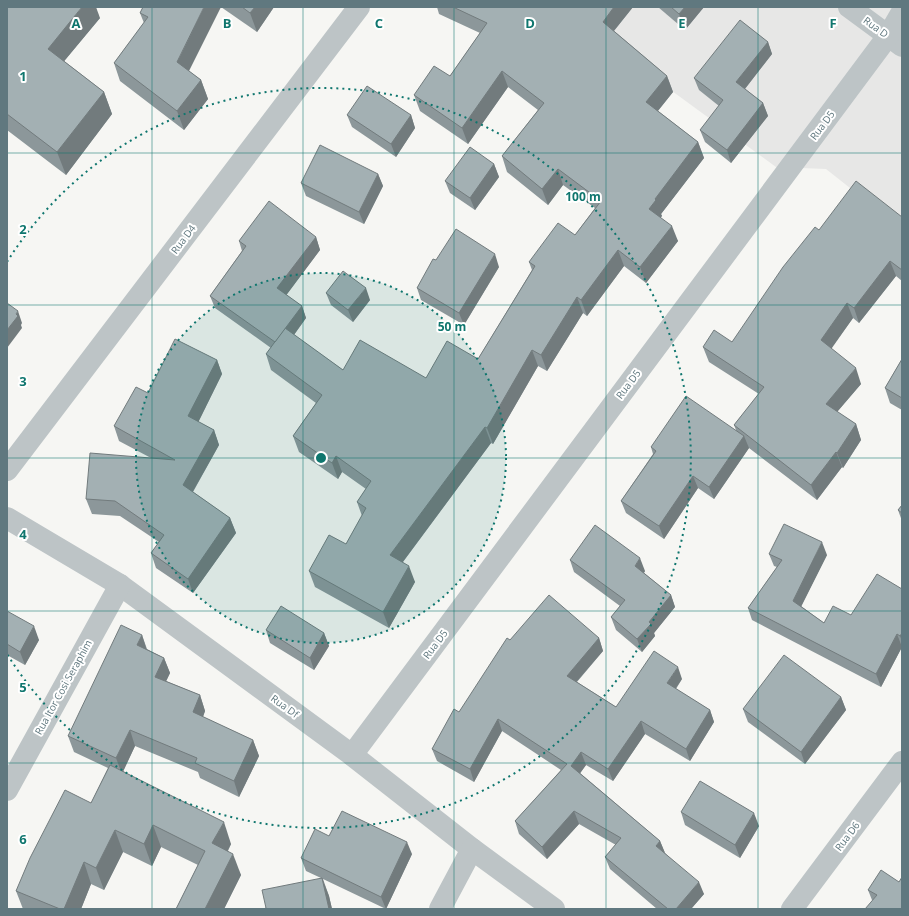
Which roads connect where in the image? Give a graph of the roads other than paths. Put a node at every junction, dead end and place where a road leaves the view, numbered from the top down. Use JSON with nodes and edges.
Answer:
{"nodes":[{"id":1,"x":359,"y":7,"type":"edge"},
{"id":2,"x":849,"y":7,"type":"edge"},
{"id":3,"x":902,"y":12,"type":"edge"},
{"id":4,"x":895,"y":41,"type":"edge"},
{"id":5,"x":7,"y":470,"type":"edge"},
{"id":6,"x":7,"y":518,"type":"edge"},
{"id":7,"x":120,"y":585,"type":"junction"},
{"id":8,"x":352,"y":755,"type":"junction"},
{"id":9,"x":902,"y":762,"type":"edge"},
{"id":10,"x":7,"y":790,"type":"edge"},
{"id":11,"x":472,"y":848,"type":"junction"},
{"id":12,"x":440,"y":909,"type":"edge"},
{"id":13,"x":554,"y":909,"type":"edge"},
{"id":14,"x":792,"y":909,"type":"edge"}],
"edges":[{"from":1,"to":5,"type":"street","name":"Rua D4"},
{"from":2,"to":4,"type":"street","name":"Rua D"},
{"from":3,"to":4,"type":"street","name":"Rua D5"},
{"from":4,"to":8,"type":"street","name":"Rua D5"},
{"from":6,"to":7,"type":"street","name":"Rua Df"},
{"from":7,"to":8,"type":"street","name":"Rua Df"},
{"from":7,"to":10,"type":"street","name":"Rua Itor Cosi Seraphim"},
{"from":8,"to":11,"type":"street","name":"Rua Df"},
{"from":9,"to":14,"type":"street","name":"Rua D6"},
{"from":11,"to":12,"type":"street"},
{"from":11,"to":13,"type":"street","name":"Rua Df"}]}
